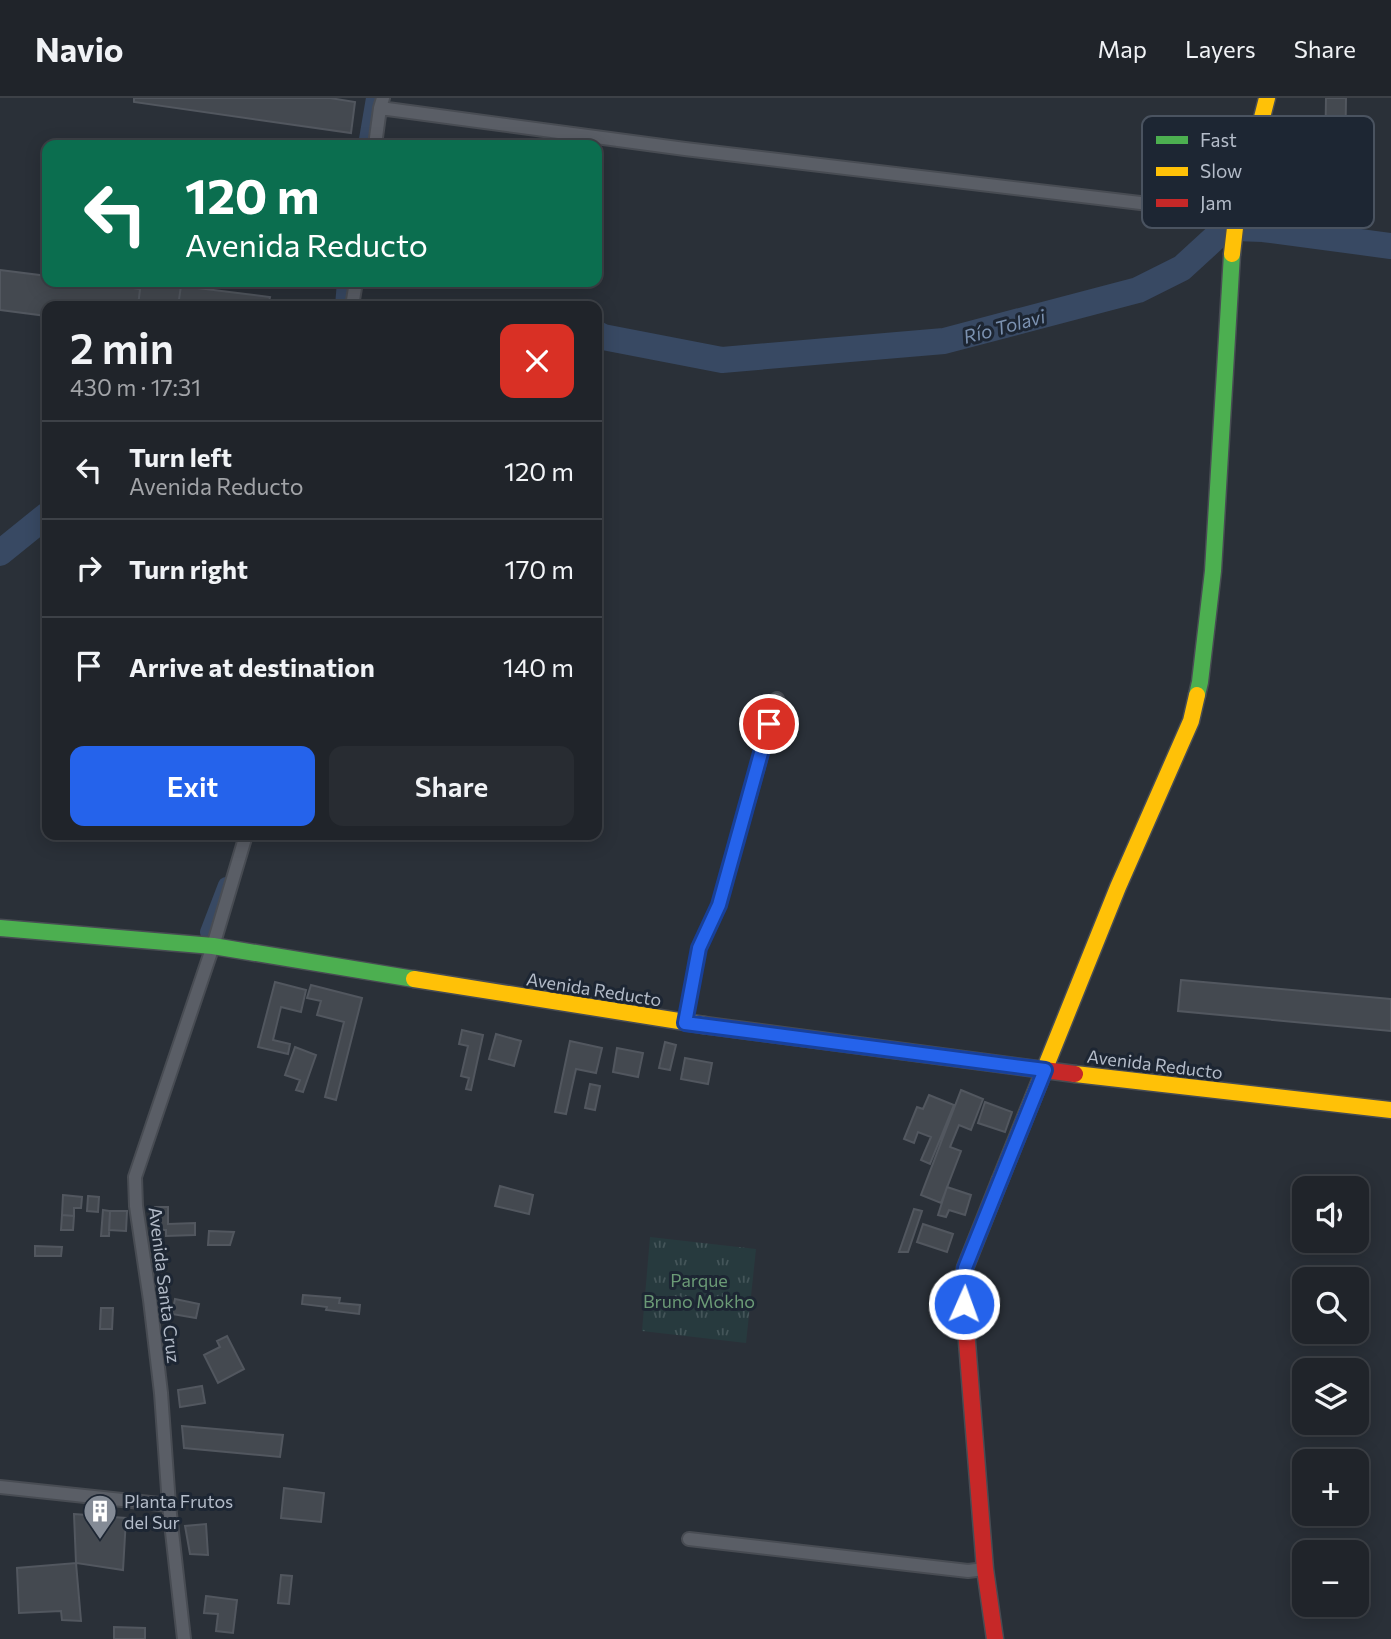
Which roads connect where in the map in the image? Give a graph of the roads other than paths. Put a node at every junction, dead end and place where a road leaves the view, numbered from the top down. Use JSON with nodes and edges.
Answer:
{"nodes":[{"id":1,"x":1267,"y":98,"type":"edge"},
{"id":2,"x":382,"y":103,"type":"edge"},
{"id":3,"x":1262,"y":116,"type":"edge"},
{"id":4,"x":376,"y":140,"type":"edge"},
{"id":5,"x":1142,"y":204,"type":"edge"},
{"id":6,"x":1235,"y":228,"type":"edge"},
{"id":7,"x":777,"y":699,"type":"dead end"},
{"id":8,"x":245,"y":840,"type":"edge"},
{"id":9,"x":0,"y":928,"type":"edge"},
{"id":10,"x":213,"y":946,"type":"junction"},
{"id":11,"x":685,"y":1023,"type":"junction"},
{"id":12,"x":1045,"y":1070,"type":"junction"},
{"id":13,"x":1391,"y":1110,"type":"edge"},
{"id":14,"x":0,"y":1487,"type":"edge"},
{"id":15,"x":169,"y":1505,"type":"junction"},
{"id":16,"x":689,"y":1539,"type":"dead end"},
{"id":17,"x":985,"y":1569,"type":"junction"},
{"id":18,"x":184,"y":1639,"type":"edge"},
{"id":19,"x":995,"y":1639,"type":"edge"}],
"edges":[{"from":1,"to":3,"type":"street"},
{"from":2,"to":4,"type":"street"},
{"from":2,"to":5,"type":"street"},
{"from":6,"to":12,"type":"street"},
{"from":7,"to":11,"type":"street"},
{"from":8,"to":10,"type":"street","name":"Avenida Santa Cruz"},
{"from":9,"to":10,"type":"street","name":"Avenida Reducto"},
{"from":10,"to":11,"type":"street","name":"Avenida Reducto"},
{"from":10,"to":15,"type":"street","name":"Avenida Santa Cruz"},
{"from":11,"to":12,"type":"street","name":"Avenida Reducto"},
{"from":12,"to":13,"type":"street","name":"Avenida Reducto"},
{"from":12,"to":17,"type":"street"},
{"from":14,"to":15,"type":"street"},
{"from":15,"to":18,"type":"street","name":"Avenida Santa Cruz"},
{"from":16,"to":17,"type":"street"},
{"from":17,"to":19,"type":"street"}]}
